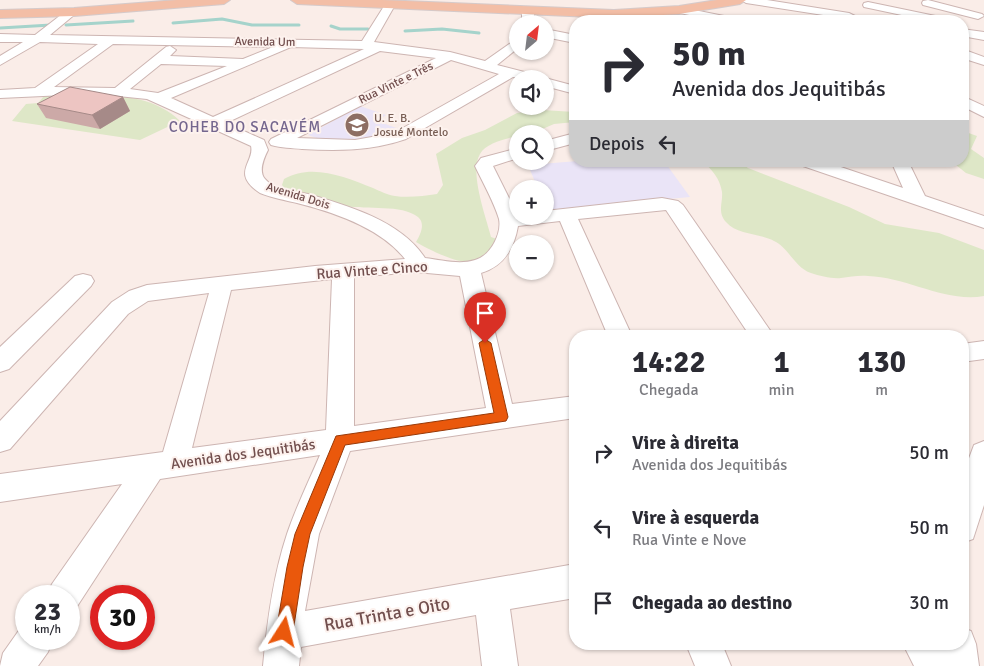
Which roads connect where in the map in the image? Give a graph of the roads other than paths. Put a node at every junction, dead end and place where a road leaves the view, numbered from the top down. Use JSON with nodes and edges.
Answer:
{"nodes":[{"id":1,"x":150,"y":0,"type":"edge"},
{"id":2,"x":224,"y":0,"type":"edge"},
{"id":3,"x":297,"y":0,"type":"edge"},
{"id":4,"x":430,"y":0,"type":"edge"},
{"id":5,"x":694,"y":0,"type":"edge"},
{"id":6,"x":740,"y":0,"type":"edge"},
{"id":7,"x":746,"y":0,"type":"edge"},
{"id":8,"x":912,"y":0,"type":"edge"},
{"id":9,"x":724,"y":1,"type":"edge"},
{"id":10,"x":872,"y":3,"type":"edge"},
{"id":11,"x":390,"y":5,"type":"junction"},
{"id":12,"x":0,"y":7,"type":"edge"},
{"id":13,"x":72,"y":8,"type":"edge"},
{"id":14,"x":531,"y":10,"type":"edge"},
{"id":15,"x":679,"y":10,"type":"junction"},
{"id":16,"x":808,"y":10,"type":"junction"},
{"id":17,"x":0,"y":14,"type":"edge"},
{"id":18,"x":592,"y":15,"type":"edge"},
{"id":19,"x":634,"y":15,"type":"edge"},
{"id":20,"x":704,"y":15,"type":"edge"},
{"id":21,"x":807,"y":15,"type":"edge"},
{"id":22,"x":847,"y":15,"type":"edge"},
{"id":23,"x":856,"y":15,"type":"edge"},
{"id":24,"x":921,"y":15,"type":"edge"},
{"id":25,"x":978,"y":16,"type":"dead end"},
{"id":26,"x":969,"y":33,"type":"edge"},
{"id":27,"x":554,"y":35,"type":"edge"},
{"id":28,"x":984,"y":36,"type":"edge"},
{"id":29,"x":0,"y":38,"type":"edge"},
{"id":30,"x":39,"y":38,"type":"junction"},
{"id":31,"x":569,"y":38,"type":"edge"},
{"id":32,"x":112,"y":39,"type":"junction"},
{"id":33,"x":181,"y":41,"type":"junction"},
{"id":34,"x":294,"y":42,"type":"junction"},
{"id":35,"x":373,"y":46,"type":"junction"},
{"id":36,"x":509,"y":49,"type":"edge"},
{"id":37,"x":450,"y":56,"type":"junction"},
{"id":38,"x":969,"y":56,"type":"edge"},
{"id":39,"x":158,"y":60,"type":"junction"},
{"id":40,"x":0,"y":61,"type":"edge"},
{"id":41,"x":984,"y":61,"type":"edge"},
{"id":42,"x":248,"y":62,"type":"junction"},
{"id":43,"x":488,"y":65,"type":"junction"},
{"id":44,"x":509,"y":71,"type":"edge"},
{"id":45,"x":509,"y":74,"type":"edge"},
{"id":46,"x":554,"y":84,"type":"edge"},
{"id":47,"x":569,"y":88,"type":"edge"},
{"id":48,"x":40,"y":91,"type":"junction"},
{"id":49,"x":118,"y":92,"type":"junction"},
{"id":50,"x":977,"y":93,"type":"dead end"},
{"id":51,"x":0,"y":94,"type":"edge"},
{"id":52,"x":969,"y":96,"type":"edge"},
{"id":53,"x":159,"y":98,"type":"junction"},
{"id":54,"x":969,"y":103,"type":"edge"},
{"id":55,"x":984,"y":112,"type":"edge"},
{"id":56,"x":213,"y":123,"type":"junction"},
{"id":57,"x":569,"y":140,"type":"edge"},
{"id":58,"x":277,"y":142,"type":"junction"},
{"id":59,"x":554,"y":144,"type":"edge"},
{"id":60,"x":260,"y":150,"type":"junction"},
{"id":61,"x":509,"y":156,"type":"edge"},
{"id":62,"x":824,"y":167,"type":"edge"},
{"id":63,"x":902,"y":167,"type":"edge"},
{"id":64,"x":917,"y":198,"type":"junction"},
{"id":65,"x":567,"y":215,"type":"junction"},
{"id":66,"x":554,"y":216,"type":"edge"},
{"id":67,"x":509,"y":221,"type":"joint"},
{"id":68,"x":984,"y":222,"type":"edge"},
{"id":69,"x":419,"y":265,"type":"junction"},
{"id":70,"x":469,"y":269,"type":"junction"},
{"id":71,"x":343,"y":271,"type":"junction"},
{"id":72,"x":83,"y":281,"type":"dead end"},
{"id":73,"x":222,"y":284,"type":"junction"},
{"id":74,"x":617,"y":330,"type":"edge"},
{"id":75,"x":758,"y":330,"type":"edge"},
{"id":76,"x":984,"y":350,"type":"edge"},
{"id":77,"x":969,"y":352,"type":"edge"},
{"id":78,"x":0,"y":362,"type":"edge"},
{"id":79,"x":569,"y":408,"type":"edge"},
{"id":80,"x":501,"y":417,"type":"junction"},
{"id":81,"x":0,"y":440,"type":"edge"},
{"id":82,"x":340,"y":440,"type":"junction"},
{"id":83,"x":984,"y":454,"type":"edge"},
{"id":84,"x":163,"y":465,"type":"junction"},
{"id":85,"x":0,"y":488,"type":"edge"},
{"id":86,"x":969,"y":504,"type":"edge"},
{"id":87,"x":569,"y":581,"type":"edge"},
{"id":88,"x":72,"y":585,"type":"edge"},
{"id":89,"x":491,"y":595,"type":"junction"},
{"id":90,"x":283,"y":649,"type":"edge"},
{"id":91,"x":27,"y":650,"type":"edge"},
{"id":92,"x":706,"y":650,"type":"edge"},
{"id":93,"x":924,"y":650,"type":"edge"},
{"id":94,"x":959,"y":650,"type":"edge"},
{"id":95,"x":16,"y":666,"type":"edge"},
{"id":96,"x":500,"y":666,"type":"edge"},
{"id":97,"x":713,"y":666,"type":"edge"},
{"id":98,"x":934,"y":666,"type":"edge"},
{"id":99,"x":961,"y":666,"type":"edge"}],
"edges":[{"from":1,"to":13,"type":"main road"},
{"from":2,"to":13,"type":"main road"},
{"from":3,"to":11,"type":"main road"},
{"from":4,"to":14,"type":"main road"},
{"from":5,"to":14,"type":"main road"},
{"from":6,"to":9,"type":"main road"},
{"from":7,"to":16,"type":"street"},
{"from":8,"to":25,"type":"street"},
{"from":9,"to":15,"type":"main road"},
{"from":10,"to":23,"type":"street"},
{"from":10,"to":24,"type":"street"},
{"from":11,"to":14,"type":"main road"},
{"from":11,"to":35,"type":"street"},
{"from":12,"to":13,"type":"main road"},
{"from":13,"to":17,"type":"main road"},
{"from":13,"to":30,"type":"street"},
{"from":14,"to":18,"type":"main road"},
{"from":15,"to":19,"type":"main road"},
{"from":15,"to":20,"type":"street"},
{"from":16,"to":21,"type":"street"},
{"from":16,"to":22,"type":"street"},
{"from":26,"to":28,"type":"street"},
{"from":27,"to":31,"type":"street"},
{"from":29,"to":30,"type":"street","name":"Avenida Um"},
{"from":30,"to":32,"type":"street","name":"Avenida Um"},
{"from":30,"to":40,"type":"street"},
{"from":32,"to":33,"type":"street","name":"Avenida Um"},
{"from":32,"to":48,"type":"street"},
{"from":33,"to":34,"type":"street","name":"Avenida Um"},
{"from":33,"to":39,"type":"street"},
{"from":34,"to":35,"type":"street","name":"Avenida Um"},
{"from":34,"to":42,"type":"street"},
{"from":35,"to":37,"type":"street","name":"Avenida Um"},
{"from":35,"to":56,"type":"street"},
{"from":36,"to":43,"type":"street"},
{"from":37,"to":43,"type":"street","name":"Avenida Um"},
{"from":37,"to":58,"type":"street","name":"Rua Vinte e Três"},
{"from":38,"to":41,"type":"street"},
{"from":39,"to":42,"type":"street"},
{"from":39,"to":49,"type":"street"},
{"from":42,"to":53,"type":"street"},
{"from":43,"to":44,"type":"street","name":"Avenida Um"},
{"from":45,"to":58,"type":"street"},
{"from":46,"to":47,"type":"street"},
{"from":48,"to":49,"type":"street"},
{"from":48,"to":51,"type":"street"},
{"from":49,"to":53,"type":"street"},
{"from":50,"to":52,"type":"street"},
{"from":53,"to":56,"type":"street"},
{"from":54,"to":55,"type":"street"},
{"from":56,"to":60,"type":"street"},
{"from":57,"to":59,"type":"street"},
{"from":58,"to":60,"type":"street","name":"Rua Vinte e Três"},
{"from":60,"to":69,"type":"street","name":"Avenida Dois"},
{"from":61,"to":67,"type":"street"},
{"from":62,"to":64,"type":"street"},
{"from":63,"to":64,"type":"street"},
{"from":64,"to":68,"type":"street"},
{"from":65,"to":66,"type":"street"},
{"from":65,"to":74,"type":"street"},
{"from":65,"to":75,"type":"street"},
{"from":67,"to":70,"type":"street","name":"Rua Vinte e Cinco"},
{"from":69,"to":70,"type":"street","name":"Rua Vinte e Cinco"},
{"from":69,"to":71,"type":"street","name":"Rua Vinte e Cinco"},
{"from":70,"to":80,"type":"street"},
{"from":71,"to":73,"type":"street","name":"Rua Vinte e Cinco"},
{"from":71,"to":82,"type":"street"},
{"from":72,"to":78,"type":"street"},
{"from":73,"to":81,"type":"street","name":"Rua Vinte e Cinco"},
{"from":73,"to":84,"type":"street"},
{"from":76,"to":77,"type":"street"},
{"from":79,"to":80,"type":"street","name":"Avenida dos Jequitibás"},
{"from":80,"to":82,"type":"street","name":"Avenida dos Jequitibás"},
{"from":82,"to":84,"type":"street","name":"Avenida dos Jequitibás"},
{"from":82,"to":90,"type":"street"},
{"from":83,"to":86,"type":"street"},
{"from":84,"to":85,"type":"street","name":"Avenida dos Jequitibás"},
{"from":84,"to":88,"type":"street"},
{"from":87,"to":89,"type":"street","name":"Rua Trinta e Oito"},
{"from":89,"to":90,"type":"street","name":"Rua Trinta e Oito"},
{"from":89,"to":96,"type":"street"},
{"from":91,"to":95,"type":"street"},
{"from":92,"to":97,"type":"street"},
{"from":93,"to":98,"type":"street"},
{"from":94,"to":99,"type":"street"}]}
